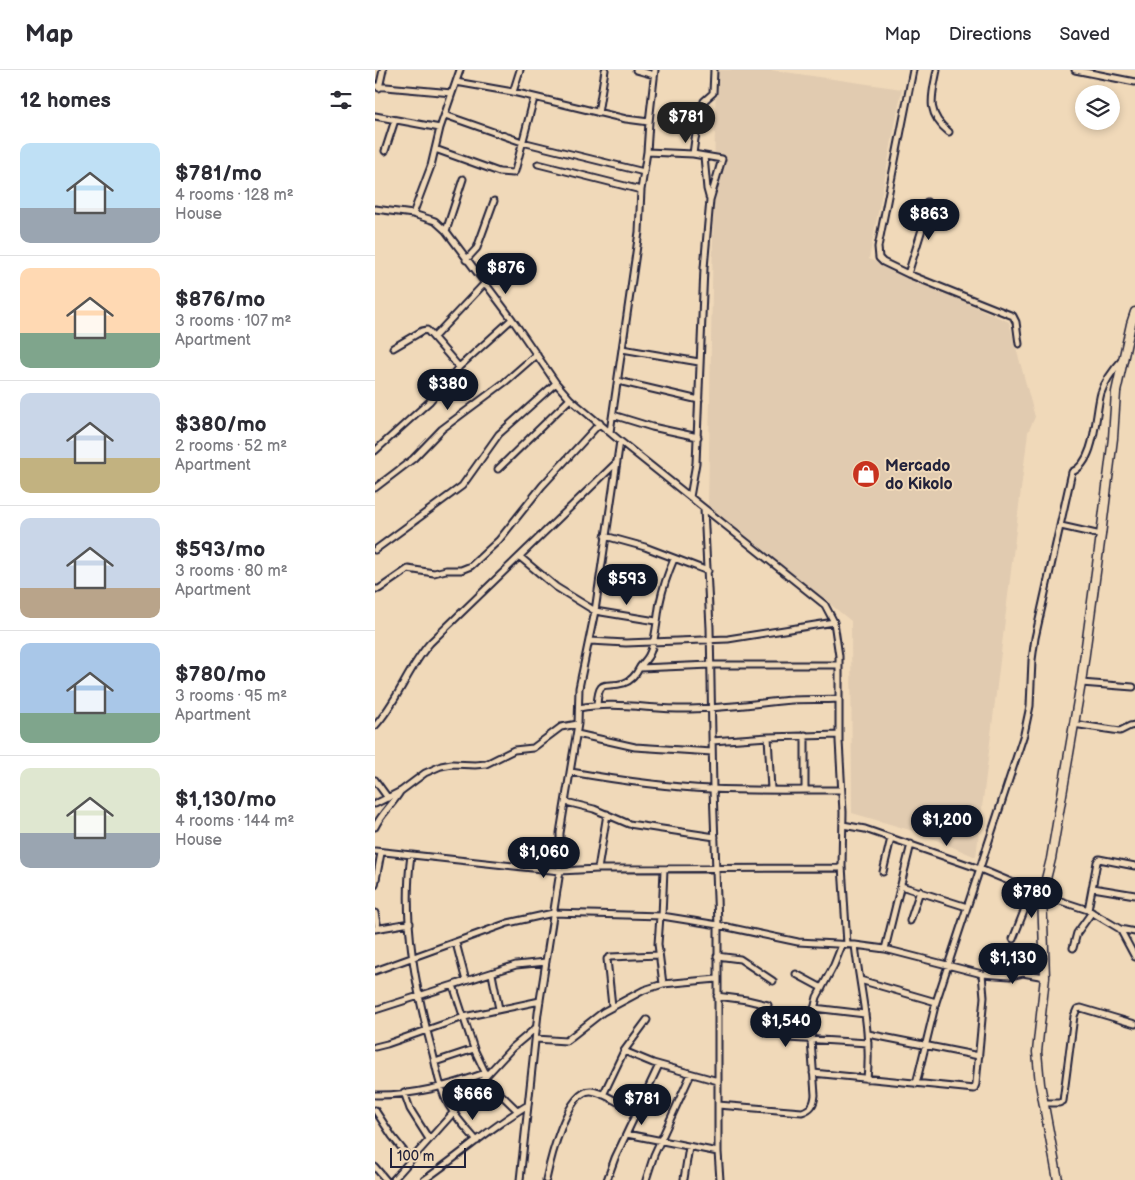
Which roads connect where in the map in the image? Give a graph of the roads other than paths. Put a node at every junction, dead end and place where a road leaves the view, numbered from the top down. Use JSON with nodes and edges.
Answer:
{"nodes":[{"id":1,"x":383,"y":70,"type":"edge"},
{"id":2,"x":459,"y":70,"type":"edge"},
{"id":3,"x":520,"y":70,"type":"edge"},
{"id":4,"x":605,"y":70,"type":"edge"},
{"id":5,"x":636,"y":70,"type":"edge"},
{"id":6,"x":714,"y":70,"type":"edge"},
{"id":7,"x":913,"y":70,"type":"edge"},
{"id":8,"x":937,"y":70,"type":"edge"},
{"id":9,"x":1075,"y":70,"type":"edge"},
{"id":10,"x":655,"y":72,"type":"edge"},
{"id":11,"x":456,"y":82,"type":"junction"},
{"id":12,"x":1135,"y":82,"type":"edge"},
{"id":13,"x":377,"y":87,"type":"edge"},
{"id":14,"x":513,"y":92,"type":"junction"},
{"id":15,"x":452,"y":94,"type":"junction"},
{"id":16,"x":534,"y":98,"type":"junction"},
{"id":17,"x":599,"y":112,"type":"junction"},
{"id":18,"x":445,"y":115,"type":"junction"},
{"id":19,"x":375,"y":116,"type":"edge"},
{"id":20,"x":395,"y":120,"type":"junction"},
{"id":21,"x":649,"y":122,"type":"junction"},
{"id":22,"x":440,"y":128,"type":"junction"},
{"id":23,"x":949,"y":132,"type":"dead end"},
{"id":24,"x":523,"y":142,"type":"junction"},
{"id":25,"x":435,"y":149,"type":"junction"},
{"id":26,"x":385,"y":152,"type":"dead end"},
{"id":27,"x":647,"y":152,"type":"junction"},
{"id":28,"x":693,"y":154,"type":"junction"},
{"id":29,"x":704,"y":156,"type":"junction"},
{"id":30,"x":538,"y":164,"type":"dead end"},
{"id":31,"x":643,"y":172,"type":"junction"},
{"id":32,"x":463,"y":179,"type":"dead end"},
{"id":33,"x":641,"y":190,"type":"junction"},
{"id":34,"x":710,"y":200,"type":"junction"},
{"id":35,"x":494,"y":201,"type":"dead end"},
{"id":36,"x":927,"y":202,"type":"dead end"},
{"id":37,"x":375,"y":210,"type":"edge"},
{"id":38,"x":413,"y":214,"type":"junction"},
{"id":39,"x":446,"y":231,"type":"junction"},
{"id":40,"x":466,"y":260,"type":"junction"},
{"id":41,"x":908,"y":274,"type":"junction"},
{"id":42,"x":484,"y":284,"type":"junction"},
{"id":43,"x":1135,"y":312,"type":"edge"},
{"id":44,"x":512,"y":320,"type":"junction"},
{"id":45,"x":434,"y":337,"type":"junction"},
{"id":46,"x":1019,"y":344,"type":"dead end"},
{"id":47,"x":393,"y":348,"type":"dead end"},
{"id":48,"x":622,"y":348,"type":"junction"},
{"id":49,"x":537,"y":354,"type":"junction"},
{"id":50,"x":1123,"y":360,"type":"junction"},
{"id":51,"x":699,"y":362,"type":"junction"},
{"id":52,"x":459,"y":367,"type":"junction"},
{"id":53,"x":618,"y":381,"type":"junction"},
{"id":54,"x":556,"y":383,"type":"junction"},
{"id":55,"x":570,"y":399,"type":"junction"},
{"id":56,"x":699,"y":400,"type":"junction"},
{"id":57,"x":613,"y":415,"type":"junction"},
{"id":58,"x":600,"y":423,"type":"junction"},
{"id":59,"x":611,"y":432,"type":"junction"},
{"id":60,"x":698,"y":437,"type":"junction"},
{"id":61,"x":620,"y":441,"type":"junction"},
{"id":62,"x":375,"y":451,"type":"edge"},
{"id":63,"x":617,"y":462,"type":"junction"},
{"id":64,"x":497,"y":469,"type":"dead end"},
{"id":65,"x":375,"y":488,"type":"edge"},
{"id":66,"x":690,"y":497,"type":"junction"},
{"id":67,"x":704,"y":509,"type":"junction"},
{"id":68,"x":1061,"y":526,"type":"junction"},
{"id":69,"x":1101,"y":534,"type":"junction"},
{"id":70,"x":605,"y":536,"type":"junction"},
{"id":71,"x":375,"y":550,"type":"edge"},
{"id":72,"x":520,"y":557,"type":"junction"},
{"id":73,"x":674,"y":558,"type":"junction"},
{"id":74,"x":708,"y":571,"type":"junction"},
{"id":75,"x":375,"y":589,"type":"edge"},
{"id":76,"x":595,"y":611,"type":"junction"},
{"id":77,"x":656,"y":621,"type":"junction"},
{"id":78,"x":834,"y":622,"type":"junction"},
{"id":79,"x":711,"y":639,"type":"junction"},
{"id":80,"x":590,"y":641,"type":"junction"},
{"id":81,"x":654,"y":642,"type":"junction"},
{"id":82,"x":711,"y":665,"type":"junction"},
{"id":83,"x":839,"y":665,"type":"junction"},
{"id":84,"x":640,"y":668,"type":"junction"},
{"id":85,"x":1081,"y":683,"type":"junction"},
{"id":86,"x":1133,"y":687,"type":"dead end"},
{"id":87,"x":838,"y":700,"type":"junction"},
{"id":88,"x":597,"y":705,"type":"junction"},
{"id":89,"x":579,"y":708,"type":"junction"},
{"id":90,"x":712,"y":708,"type":"junction"},
{"id":91,"x":578,"y":724,"type":"junction"},
{"id":92,"x":1073,"y":724,"type":"junction"},
{"id":93,"x":375,"y":725,"type":"edge"},
{"id":94,"x":1135,"y":725,"type":"edge"},
{"id":95,"x":577,"y":734,"type":"junction"},
{"id":96,"x":805,"y":735,"type":"junction"},
{"id":97,"x":839,"y":735,"type":"junction"},
{"id":98,"x":768,"y":737,"type":"junction"},
{"id":99,"x":712,"y":741,"type":"junction"},
{"id":100,"x":712,"y":752,"type":"junction"},
{"id":101,"x":571,"y":772,"type":"junction"},
{"id":102,"x":375,"y":780,"type":"edge"},
{"id":103,"x":713,"y":789,"type":"junction"},
{"id":104,"x":771,"y":790,"type":"junction"},
{"id":105,"x":805,"y":790,"type":"junction"},
{"id":106,"x":841,"y":790,"type":"junction"},
{"id":107,"x":401,"y":791,"type":"junction"},
{"id":108,"x":388,"y":798,"type":"junction"},
{"id":109,"x":566,"y":802,"type":"junction"},
{"id":110,"x":375,"y":804,"type":"edge"},
{"id":111,"x":607,"y":814,"type":"junction"},
{"id":112,"x":843,"y":825,"type":"junction"},
{"id":113,"x":375,"y":827,"type":"edge"},
{"id":114,"x":715,"y":836,"type":"junction"},
{"id":115,"x":891,"y":838,"type":"junction"},
{"id":116,"x":911,"y":844,"type":"junction"},
{"id":117,"x":378,"y":852,"type":"edge"},
{"id":118,"x":411,"y":854,"type":"junction"},
{"id":119,"x":842,"y":866,"type":"junction"},
{"id":120,"x":1135,"y":866,"type":"edge"},
{"id":121,"x":599,"y":869,"type":"junction"},
{"id":122,"x":664,"y":869,"type":"junction"},
{"id":123,"x":980,"y":869,"type":"junction"},
{"id":124,"x":716,"y":870,"type":"junction"},
{"id":125,"x":560,"y":871,"type":"junction"},
{"id":126,"x":883,"y":872,"type":"dead end"},
{"id":127,"x":375,"y":885,"type":"edge"},
{"id":128,"x":901,"y":886,"type":"junction"},
{"id":129,"x":1093,"y":888,"type":"junction"},
{"id":130,"x":920,"y":891,"type":"junction"},
{"id":131,"x":1033,"y":891,"type":"junction"},
{"id":132,"x":1135,"y":895,"type":"edge"},
{"id":133,"x":1042,"y":896,"type":"junction"},
{"id":134,"x":967,"y":907,"type":"junction"},
{"id":135,"x":1090,"y":911,"type":"junction"},
{"id":136,"x":375,"y":913,"type":"edge"},
{"id":137,"x":553,"y":913,"type":"junction"},
{"id":138,"x":661,"y":916,"type":"junction"},
{"id":139,"x":910,"y":921,"type":"dead end"},
{"id":140,"x":410,"y":924,"type":"junction"},
{"id":141,"x":718,"y":925,"type":"junction"},
{"id":142,"x":376,"y":929,"type":"edge"},
{"id":143,"x":1120,"y":929,"type":"junction"},
{"id":144,"x":1135,"y":932,"type":"edge"},
{"id":145,"x":1013,"y":940,"type":"dead end"},
{"id":146,"x":456,"y":943,"type":"junction"},
{"id":147,"x":844,"y":944,"type":"junction"},
{"id":148,"x":855,"y":945,"type":"junction"},
{"id":149,"x":1073,"y":948,"type":"dead end"},
{"id":150,"x":885,"y":949,"type":"junction"},
{"id":151,"x":659,"y":955,"type":"junction"},
{"id":152,"x":717,"y":956,"type":"junction"},
{"id":153,"x":1135,"y":957,"type":"edge"},
{"id":154,"x":413,"y":958,"type":"junction"},
{"id":155,"x":546,"y":962,"type":"junction"},
{"id":156,"x":948,"y":965,"type":"junction"},
{"id":157,"x":375,"y":971,"type":"edge"},
{"id":158,"x":492,"y":974,"type":"junction"},
{"id":159,"x":796,"y":974,"type":"dead end"},
{"id":160,"x":982,"y":974,"type":"junction"},
{"id":161,"x":1045,"y":977,"type":"junction"},
{"id":162,"x":717,"y":979,"type":"junction"},
{"id":163,"x":860,"y":980,"type":"junction"},
{"id":164,"x":466,"y":981,"type":"junction"},
{"id":165,"x":773,"y":981,"type":"dead end"},
{"id":166,"x":663,"y":984,"type":"junction"},
{"id":167,"x":453,"y":985,"type":"junction"},
{"id":168,"x":822,"y":988,"type":"junction"},
{"id":169,"x":419,"y":996,"type":"junction"},
{"id":170,"x":717,"y":996,"type":"junction"},
{"id":171,"x":540,"y":1001,"type":"junction"},
{"id":172,"x":936,"y":1002,"type":"junction"},
{"id":173,"x":768,"y":1005,"type":"dead end"},
{"id":174,"x":612,"y":1006,"type":"junction"},
{"id":175,"x":814,"y":1008,"type":"junction"},
{"id":176,"x":499,"y":1009,"type":"junction"},
{"id":177,"x":375,"y":1010,"type":"edge"},
{"id":178,"x":865,"y":1014,"type":"junction"},
{"id":179,"x":464,"y":1017,"type":"junction"},
{"id":180,"x":647,"y":1020,"type":"dead end"},
{"id":181,"x":1135,"y":1024,"type":"edge"},
{"id":182,"x":538,"y":1027,"type":"junction"},
{"id":183,"x":427,"y":1030,"type":"junction"},
{"id":184,"x":784,"y":1030,"type":"dead end"},
{"id":185,"x":867,"y":1034,"type":"junction"},
{"id":186,"x":536,"y":1038,"type":"junction"},
{"id":187,"x":811,"y":1040,"type":"junction"},
{"id":188,"x":868,"y":1043,"type":"junction"},
{"id":189,"x":925,"y":1046,"type":"junction"},
{"id":190,"x":375,"y":1047,"type":"edge"},
{"id":191,"x":475,"y":1049,"type":"junction"},
{"id":192,"x":624,"y":1051,"type":"junction"},
{"id":193,"x":979,"y":1056,"type":"junction"},
{"id":194,"x":435,"y":1062,"type":"junction"},
{"id":195,"x":659,"y":1065,"type":"junction"},
{"id":196,"x":813,"y":1073,"type":"junction"},
{"id":197,"x":691,"y":1074,"type":"junction"},
{"id":198,"x":485,"y":1075,"type":"junction"},
{"id":199,"x":867,"y":1079,"type":"junction"},
{"id":200,"x":718,"y":1081,"type":"junction"},
{"id":201,"x":916,"y":1084,"type":"junction"},
{"id":202,"x":440,"y":1086,"type":"junction"},
{"id":203,"x":404,"y":1092,"type":"junction"},
{"id":204,"x":375,"y":1095,"type":"edge"},
{"id":205,"x":603,"y":1095,"type":"junction"},
{"id":206,"x":1043,"y":1102,"type":"junction"},
{"id":207,"x":528,"y":1105,"type":"junction"},
{"id":208,"x":718,"y":1105,"type":"junction"},
{"id":209,"x":375,"y":1110,"type":"edge"},
{"id":210,"x":518,"y":1111,"type":"junction"},
{"id":211,"x":637,"y":1112,"type":"junction"},
{"id":212,"x":453,"y":1113,"type":"junction"},
{"id":213,"x":627,"y":1134,"type":"junction"},
{"id":214,"x":429,"y":1139,"type":"junction"},
{"id":215,"x":477,"y":1141,"type":"junction"},
{"id":216,"x":661,"y":1142,"type":"junction"},
{"id":217,"x":689,"y":1147,"type":"junction"},
{"id":218,"x":718,"y":1152,"type":"junction"},
{"id":219,"x":411,"y":1160,"type":"junction"},
{"id":220,"x":375,"y":1167,"type":"edge"},
{"id":221,"x":398,"y":1175,"type":"junction"},
{"id":222,"x":684,"y":1179,"type":"edge"},
{"id":223,"x":386,"y":1180,"type":"edge"},
{"id":224,"x":393,"y":1180,"type":"edge"},
{"id":225,"x":403,"y":1180,"type":"edge"},
{"id":226,"x":424,"y":1180,"type":"edge"},
{"id":227,"x":519,"y":1180,"type":"edge"},
{"id":228,"x":546,"y":1180,"type":"edge"},
{"id":229,"x":607,"y":1180,"type":"edge"},
{"id":230,"x":646,"y":1180,"type":"edge"},
{"id":231,"x":720,"y":1180,"type":"edge"},
{"id":232,"x":1058,"y":1180,"type":"edge"}],
"edges":[{"from":1,"to":13,"type":"street"},
{"from":2,"to":11,"type":"street"},
{"from":3,"to":14,"type":"street"},
{"from":4,"to":17,"type":"street"},
{"from":5,"to":10,"type":"street"},
{"from":6,"to":28,"type":"street"},
{"from":7,"to":41,"type":"street"},
{"from":8,"to":23,"type":"street"},
{"from":9,"to":12,"type":"street"},
{"from":10,"to":21,"type":"street"},
{"from":11,"to":14,"type":"street"},
{"from":11,"to":15,"type":"street"},
{"from":13,"to":15,"type":"street"},
{"from":14,"to":16,"type":"street"},
{"from":15,"to":18,"type":"street"},
{"from":16,"to":17,"type":"street"},
{"from":16,"to":24,"type":"street"},
{"from":17,"to":21,"type":"street"},
{"from":18,"to":22,"type":"street"},
{"from":18,"to":24,"type":"street"},
{"from":19,"to":20,"type":"street"},
{"from":20,"to":22,"type":"street"},
{"from":20,"to":26,"type":"street"},
{"from":21,"to":27,"type":"street"},
{"from":22,"to":25,"type":"street"},
{"from":24,"to":25,"type":"street"},
{"from":24,"to":31,"type":"street"},
{"from":25,"to":38,"type":"street"},
{"from":27,"to":28,"type":"street"},
{"from":27,"to":31,"type":"street"},
{"from":28,"to":29,"type":"street"},
{"from":29,"to":34,"type":"street"},
{"from":29,"to":34,"type":"street"},
{"from":30,"to":33,"type":"street"},
{"from":31,"to":33,"type":"street"},
{"from":32,"to":39,"type":"street"},
{"from":33,"to":48,"type":"street"},
{"from":34,"to":51,"type":"street"},
{"from":35,"to":40,"type":"street"},
{"from":36,"to":41,"type":"street"},
{"from":37,"to":38,"type":"street"},
{"from":38,"to":39,"type":"street"},
{"from":39,"to":40,"type":"street"},
{"from":40,"to":42,"type":"street"},
{"from":41,"to":46,"type":"street"},
{"from":42,"to":44,"type":"street"},
{"from":42,"to":45,"type":"street"},
{"from":43,"to":50,"type":"street"},
{"from":44,"to":49,"type":"street"},
{"from":44,"to":52,"type":"street"},
{"from":45,"to":47,"type":"street"},
{"from":45,"to":52,"type":"street"},
{"from":48,"to":51,"type":"street"},
{"from":48,"to":53,"type":"street"},
{"from":49,"to":54,"type":"street"},
{"from":49,"to":65,"type":"street"},
{"from":50,"to":68,"type":"street"},
{"from":50,"to":69,"type":"street"},
{"from":51,"to":56,"type":"street"},
{"from":52,"to":62,"type":"street"},
{"from":53,"to":56,"type":"street"},
{"from":53,"to":57,"type":"street"},
{"from":54,"to":55,"type":"street"},
{"from":54,"to":71,"type":"street"},
{"from":55,"to":58,"type":"street"},
{"from":55,"to":64,"type":"street"},
{"from":56,"to":60,"type":"street"},
{"from":57,"to":59,"type":"street"},
{"from":57,"to":60,"type":"street"},
{"from":58,"to":59,"type":"street"},
{"from":58,"to":75,"type":"street"},
{"from":59,"to":61,"type":"street"},
{"from":60,"to":66,"type":"street"},
{"from":61,"to":63,"type":"street"},
{"from":61,"to":66,"type":"street"},
{"from":63,"to":70,"type":"street"},
{"from":63,"to":72,"type":"street"},
{"from":66,"to":67,"type":"street"},
{"from":67,"to":74,"type":"street"},
{"from":67,"to":78,"type":"street"},
{"from":68,"to":69,"type":"street"},
{"from":68,"to":123,"type":"street"},
{"from":69,"to":85,"type":"street"},
{"from":70,"to":73,"type":"street"},
{"from":70,"to":76,"type":"street"},
{"from":72,"to":76,"type":"street"},
{"from":72,"to":93,"type":"street"},
{"from":73,"to":74,"type":"street"},
{"from":73,"to":77,"type":"street"},
{"from":74,"to":79,"type":"street"},
{"from":76,"to":77,"type":"street"},
{"from":76,"to":80,"type":"street"},
{"from":77,"to":81,"type":"street"},
{"from":78,"to":79,"type":"street"},
{"from":78,"to":83,"type":"street"},
{"from":79,"to":81,"type":"street"},
{"from":79,"to":82,"type":"street"},
{"from":80,"to":81,"type":"street"},
{"from":80,"to":89,"type":"street"},
{"from":81,"to":84,"type":"street"},
{"from":82,"to":83,"type":"street"},
{"from":82,"to":84,"type":"street"},
{"from":82,"to":90,"type":"street"},
{"from":83,"to":87,"type":"street"},
{"from":84,"to":88,"type":"street"},
{"from":85,"to":86,"type":"street"},
{"from":85,"to":92,"type":"street"},
{"from":87,"to":90,"type":"street"},
{"from":87,"to":97,"type":"street"},
{"from":88,"to":89,"type":"street"},
{"from":88,"to":90,"type":"street"},
{"from":89,"to":91,"type":"street"},
{"from":90,"to":99,"type":"street"},
{"from":91,"to":95,"type":"street"},
{"from":91,"to":107,"type":"street"},
{"from":92,"to":94,"type":"street"},
{"from":92,"to":133,"type":"street"},
{"from":95,"to":100,"type":"street"},
{"from":95,"to":101,"type":"street"},
{"from":96,"to":97,"type":"street"},
{"from":96,"to":98,"type":"street"},
{"from":96,"to":105,"type":"street"},
{"from":97,"to":106,"type":"street"},
{"from":98,"to":99,"type":"street"},
{"from":98,"to":104,"type":"street"},
{"from":99,"to":100,"type":"street"},
{"from":100,"to":103,"type":"street"},
{"from":101,"to":103,"type":"street"},
{"from":101,"to":109,"type":"street"},
{"from":102,"to":108,"type":"street"},
{"from":103,"to":104,"type":"street"},
{"from":103,"to":114,"type":"street"},
{"from":104,"to":105,"type":"street"},
{"from":105,"to":106,"type":"street"},
{"from":106,"to":112,"type":"street"},
{"from":107,"to":108,"type":"street"},
{"from":107,"to":113,"type":"street"},
{"from":108,"to":110,"type":"street"},
{"from":109,"to":111,"type":"street"},
{"from":109,"to":125,"type":"street"},
{"from":111,"to":114,"type":"street"},
{"from":111,"to":121,"type":"street"},
{"from":112,"to":115,"type":"street"},
{"from":112,"to":119,"type":"street"},
{"from":114,"to":124,"type":"street"},
{"from":115,"to":116,"type":"street"},
{"from":115,"to":126,"type":"street"},
{"from":116,"to":123,"type":"street"},
{"from":116,"to":128,"type":"street"},
{"from":117,"to":118,"type":"street"},
{"from":117,"to":127,"type":"street"},
{"from":118,"to":125,"type":"street"},
{"from":118,"to":140,"type":"street"},
{"from":119,"to":124,"type":"street"},
{"from":119,"to":147,"type":"street"},
{"from":120,"to":129,"type":"street"},
{"from":121,"to":122,"type":"street"},
{"from":121,"to":125,"type":"street"},
{"from":122,"to":124,"type":"street"},
{"from":122,"to":138,"type":"street"},
{"from":123,"to":131,"type":"street"},
{"from":123,"to":134,"type":"street"},
{"from":124,"to":141,"type":"street"},
{"from":125,"to":137,"type":"street"},
{"from":128,"to":130,"type":"street"},
{"from":128,"to":150,"type":"street"},
{"from":129,"to":132,"type":"street"},
{"from":129,"to":135,"type":"street"},
{"from":130,"to":134,"type":"street"},
{"from":130,"to":139,"type":"street"},
{"from":131,"to":133,"type":"street"},
{"from":131,"to":145,"type":"street"},
{"from":133,"to":135,"type":"street"},
{"from":133,"to":161,"type":"street"},
{"from":134,"to":156,"type":"street"},
{"from":135,"to":143,"type":"street"},
{"from":135,"to":149,"type":"street"},
{"from":136,"to":142,"type":"street"},
{"from":137,"to":138,"type":"street"},
{"from":137,"to":146,"type":"street"},
{"from":137,"to":155,"type":"street"},
{"from":138,"to":141,"type":"street"},
{"from":138,"to":151,"type":"street"},
{"from":140,"to":142,"type":"street"},
{"from":140,"to":154,"type":"street"},
{"from":141,"to":147,"type":"street"},
{"from":141,"to":152,"type":"street"},
{"from":143,"to":144,"type":"street"},
{"from":143,"to":153,"type":"street"},
{"from":146,"to":154,"type":"street"},
{"from":146,"to":164,"type":"street"},
{"from":147,"to":148,"type":"street"},
{"from":147,"to":168,"type":"street"},
{"from":148,"to":150,"type":"street"},
{"from":148,"to":163,"type":"street"},
{"from":150,"to":156,"type":"street"},
{"from":151,"to":166,"type":"street"},
{"from":151,"to":174,"type":"street"},
{"from":152,"to":162,"type":"street"},
{"from":152,"to":165,"type":"street"},
{"from":154,"to":157,"type":"street"},
{"from":154,"to":169,"type":"street"},
{"from":155,"to":158,"type":"street"},
{"from":155,"to":171,"type":"street"},
{"from":156,"to":160,"type":"street"},
{"from":156,"to":172,"type":"street"},
{"from":158,"to":164,"type":"street"},
{"from":158,"to":176,"type":"street"},
{"from":159,"to":168,"type":"street"},
{"from":160,"to":161,"type":"street"},
{"from":160,"to":193,"type":"street"},
{"from":161,"to":206,"type":"street"},
{"from":162,"to":166,"type":"street"},
{"from":162,"to":170,"type":"street"},
{"from":163,"to":172,"type":"street"},
{"from":163,"to":178,"type":"street"},
{"from":164,"to":167,"type":"street"},
{"from":166,"to":174,"type":"street"},
{"from":167,"to":169,"type":"street"},
{"from":167,"to":179,"type":"street"},
{"from":168,"to":175,"type":"street"},
{"from":169,"to":177,"type":"street"},
{"from":169,"to":183,"type":"street"},
{"from":170,"to":173,"type":"street"},
{"from":170,"to":200,"type":"street"},
{"from":171,"to":176,"type":"street"},
{"from":171,"to":182,"type":"street"},
{"from":172,"to":189,"type":"street"},
{"from":174,"to":186,"type":"street"},
{"from":175,"to":178,"type":"street"},
{"from":175,"to":187,"type":"street"},
{"from":176,"to":179,"type":"street"},
{"from":178,"to":185,"type":"street"},
{"from":179,"to":183,"type":"street"},
{"from":179,"to":191,"type":"street"},
{"from":180,"to":192,"type":"street"},
{"from":181,"to":206,"type":"street"},
{"from":182,"to":186,"type":"street"},
{"from":182,"to":198,"type":"street"},
{"from":183,"to":190,"type":"street"},
{"from":183,"to":194,"type":"street"},
{"from":184,"to":187,"type":"street"},
{"from":185,"to":188,"type":"street"},
{"from":185,"to":189,"type":"street"},
{"from":186,"to":207,"type":"street"},
{"from":187,"to":188,"type":"street"},
{"from":187,"to":196,"type":"street"},
{"from":188,"to":199,"type":"street"},
{"from":189,"to":193,"type":"street"},
{"from":189,"to":201,"type":"street"},
{"from":191,"to":194,"type":"street"},
{"from":191,"to":198,"type":"street"},
{"from":192,"to":195,"type":"street"},
{"from":192,"to":205,"type":"street"},
{"from":193,"to":201,"type":"street"},
{"from":194,"to":202,"type":"street"},
{"from":195,"to":197,"type":"street"},
{"from":195,"to":211,"type":"street"},
{"from":196,"to":199,"type":"street"},
{"from":196,"to":208,"type":"street"},
{"from":197,"to":200,"type":"street"},
{"from":197,"to":216,"type":"street"},
{"from":198,"to":202,"type":"street"},
{"from":198,"to":210,"type":"street"},
{"from":198,"to":212,"type":"street"},
{"from":199,"to":201,"type":"street"},
{"from":200,"to":208,"type":"street"},
{"from":202,"to":203,"type":"street"},
{"from":202,"to":212,"type":"street"},
{"from":203,"to":204,"type":"street"},
{"from":203,"to":214,"type":"street"},
{"from":205,"to":211,"type":"street"},
{"from":205,"to":228,"type":"street"},
{"from":206,"to":232,"type":"street"},
{"from":207,"to":210,"type":"street"},
{"from":207,"to":227,"type":"street"},
{"from":208,"to":218,"type":"street"},
{"from":209,"to":219,"type":"street"},
{"from":210,"to":215,"type":"street"},
{"from":211,"to":213,"type":"street"},
{"from":212,"to":214,"type":"street"},
{"from":212,"to":215,"type":"street"},
{"from":213,"to":216,"type":"street"},
{"from":213,"to":229,"type":"street"},
{"from":214,"to":219,"type":"street"},
{"from":215,"to":226,"type":"street"},
{"from":216,"to":217,"type":"street"},
{"from":216,"to":230,"type":"street"},
{"from":217,"to":218,"type":"street"},
{"from":217,"to":222,"type":"street"},
{"from":218,"to":231,"type":"street"},
{"from":219,"to":221,"type":"street"},
{"from":220,"to":223,"type":"street"},
{"from":221,"to":224,"type":"street"},
{"from":221,"to":225,"type":"street"}]}
